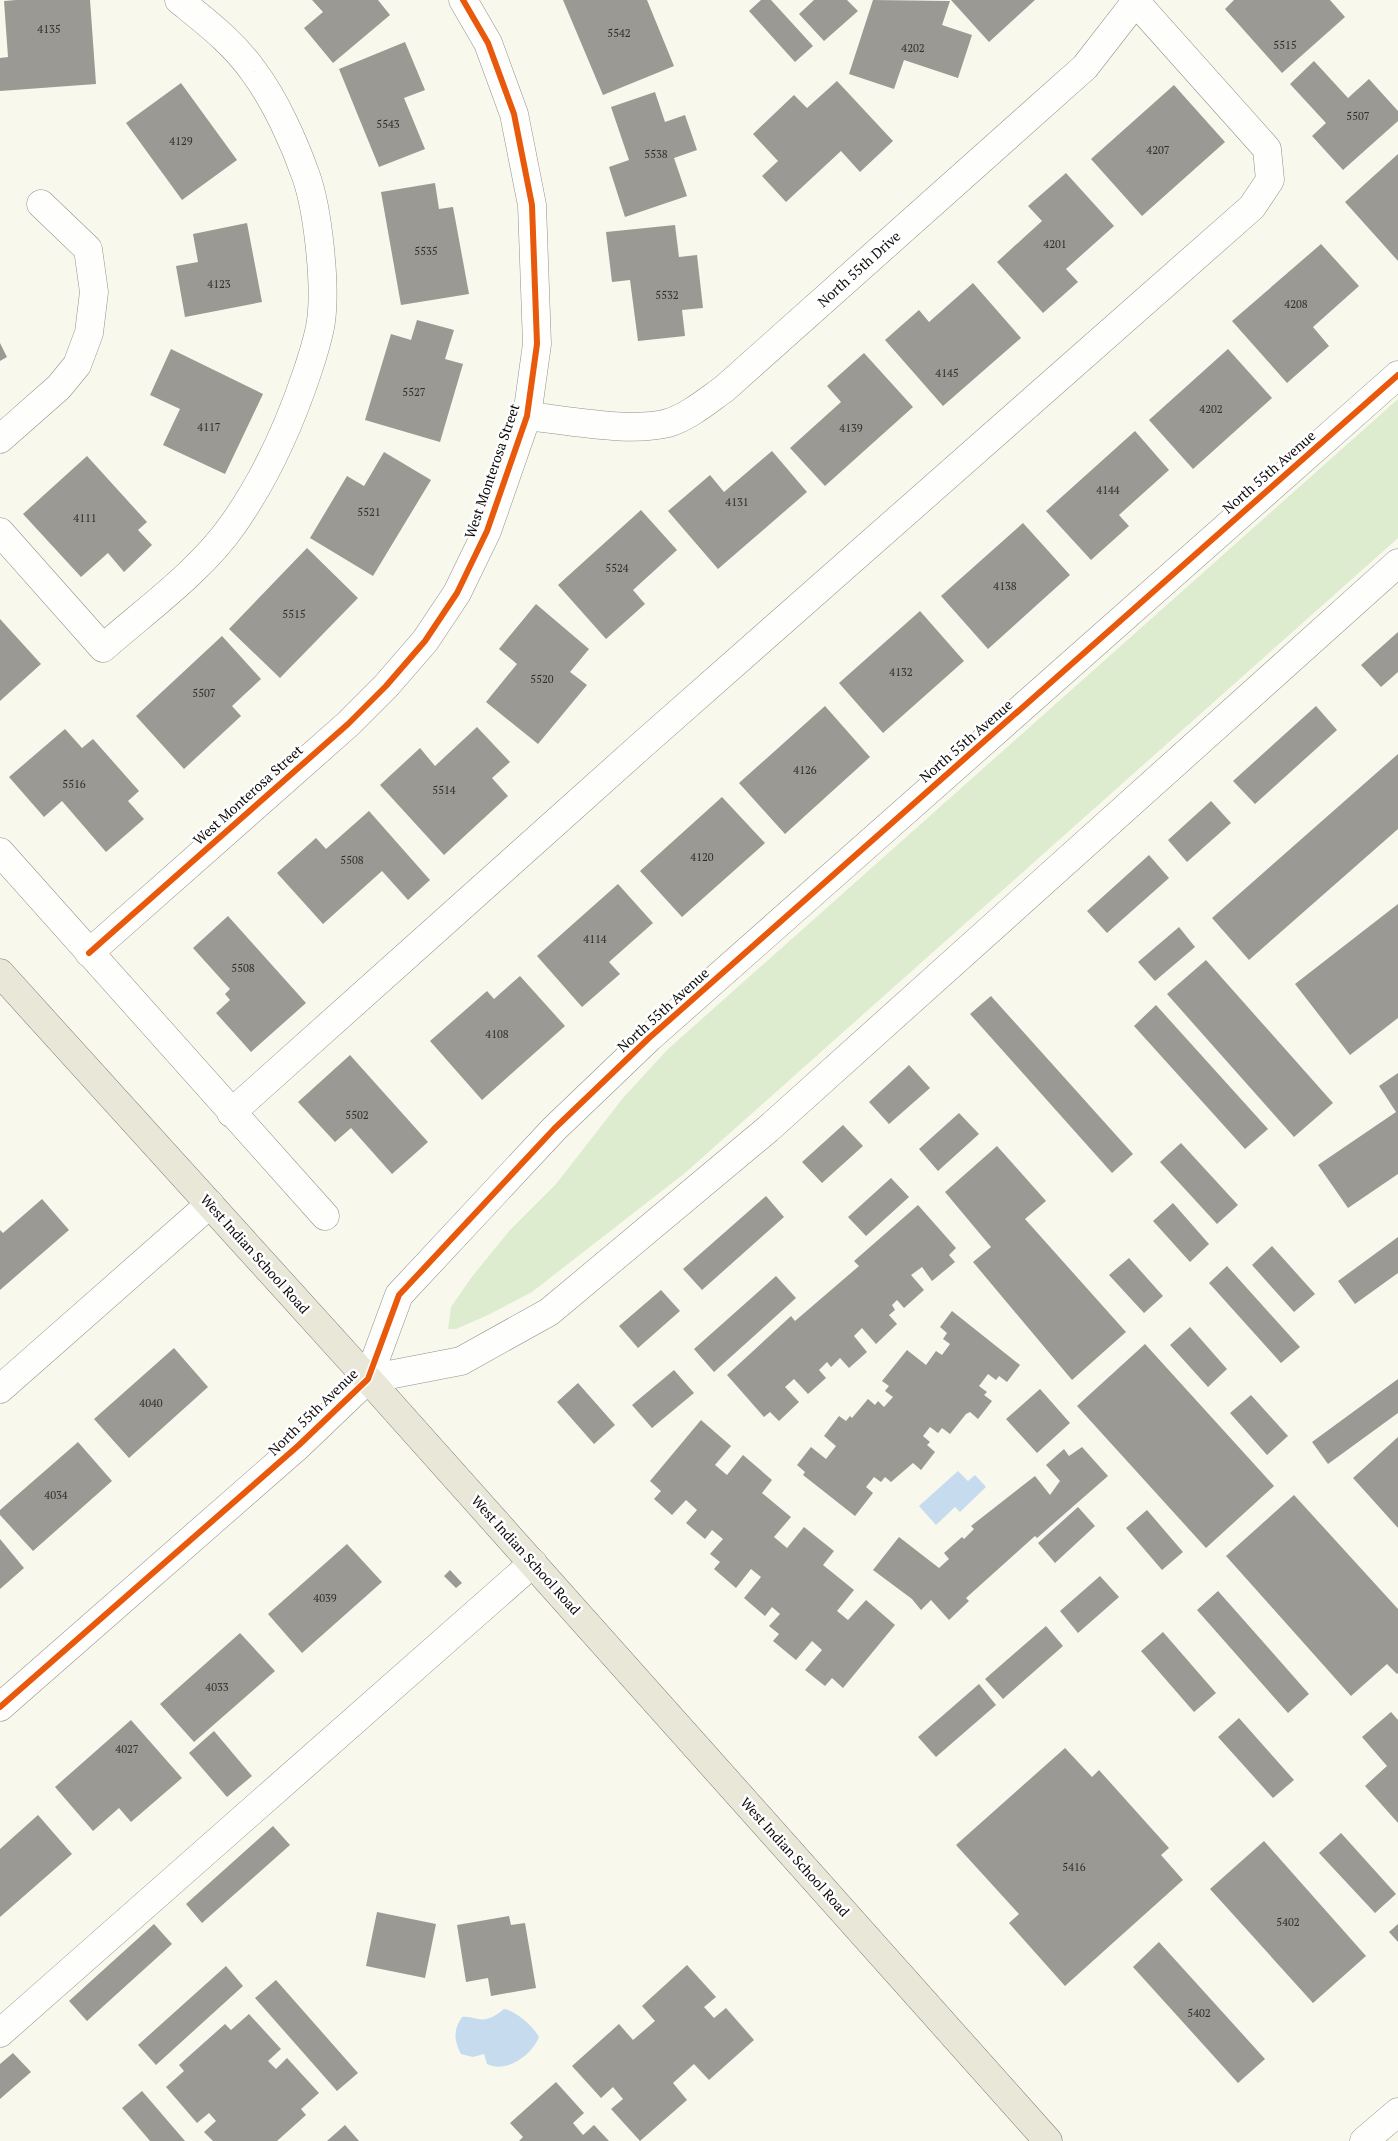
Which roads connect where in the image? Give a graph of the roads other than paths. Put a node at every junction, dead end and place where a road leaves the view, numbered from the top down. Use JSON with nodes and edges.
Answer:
{"nodes":[{"id":1,"x":179,"y":0,"type":"edge"},
{"id":2,"x":463,"y":0,"type":"edge"},
{"id":3,"x":1136,"y":1,"type":"edge"},
{"id":4,"x":41,"y":204,"type":"dead end"},
{"id":5,"x":1398,"y":375,"type":"edge"},
{"id":6,"x":528,"y":416,"type":"junction"},
{"id":7,"x":0,"y":439,"type":"edge"},
{"id":8,"x":0,"y":532,"type":"edge"},
{"id":9,"x":1398,"y":563,"type":"edge"},
{"id":10,"x":0,"y":852,"type":"edge"},
{"id":11,"x":89,"y":953,"type":"junction"},
{"id":12,"x":0,"y":973,"type":"edge"},
{"id":13,"x":231,"y":1113,"type":"junction"},
{"id":14,"x":210,"y":1204,"type":"junction"},
{"id":15,"x":325,"y":1216,"type":"dead end"},
{"id":16,"x":368,"y":1379,"type":"junction"},
{"id":17,"x":0,"y":1389,"type":"edge"},
{"id":18,"x":533,"y":1563,"type":"junction"},
{"id":19,"x":0,"y":1708,"type":"edge"},
{"id":20,"x":0,"y":2033,"type":"edge"},
{"id":21,"x":1398,"y":2112,"type":"edge"},
{"id":22,"x":1048,"y":2141,"type":"edge"},
{"id":23,"x":1364,"y":2141,"type":"edge"}],
"edges":[{"from":1,"to":8,"type":"street"},
{"from":2,"to":6,"type":"street","name":"West Monterosa Street"},
{"from":3,"to":6,"type":"street","name":"North 55th Drive"},
{"from":3,"to":13,"type":"street"},
{"from":4,"to":7,"type":"street"},
{"from":5,"to":16,"type":"street","name":"North 55th Avenue"},
{"from":6,"to":11,"type":"street","name":"West Monterosa Street"},
{"from":9,"to":16,"type":"street","name":"North 55th Avenue"},
{"from":10,"to":11,"type":"street"},
{"from":11,"to":13,"type":"street"},
{"from":12,"to":14,"type":"main road","name":"West Indian School Road"},
{"from":13,"to":15,"type":"street"},
{"from":14,"to":16,"type":"main road","name":"West Indian School Road"},
{"from":14,"to":17,"type":"street"},
{"from":16,"to":18,"type":"main road","name":"West Indian School Road"},
{"from":16,"to":19,"type":"street","name":"North 55th Avenue"},
{"from":18,"to":20,"type":"street"},
{"from":18,"to":22,"type":"main road","name":"West Indian School Road"},
{"from":21,"to":23,"type":"street"}]}
